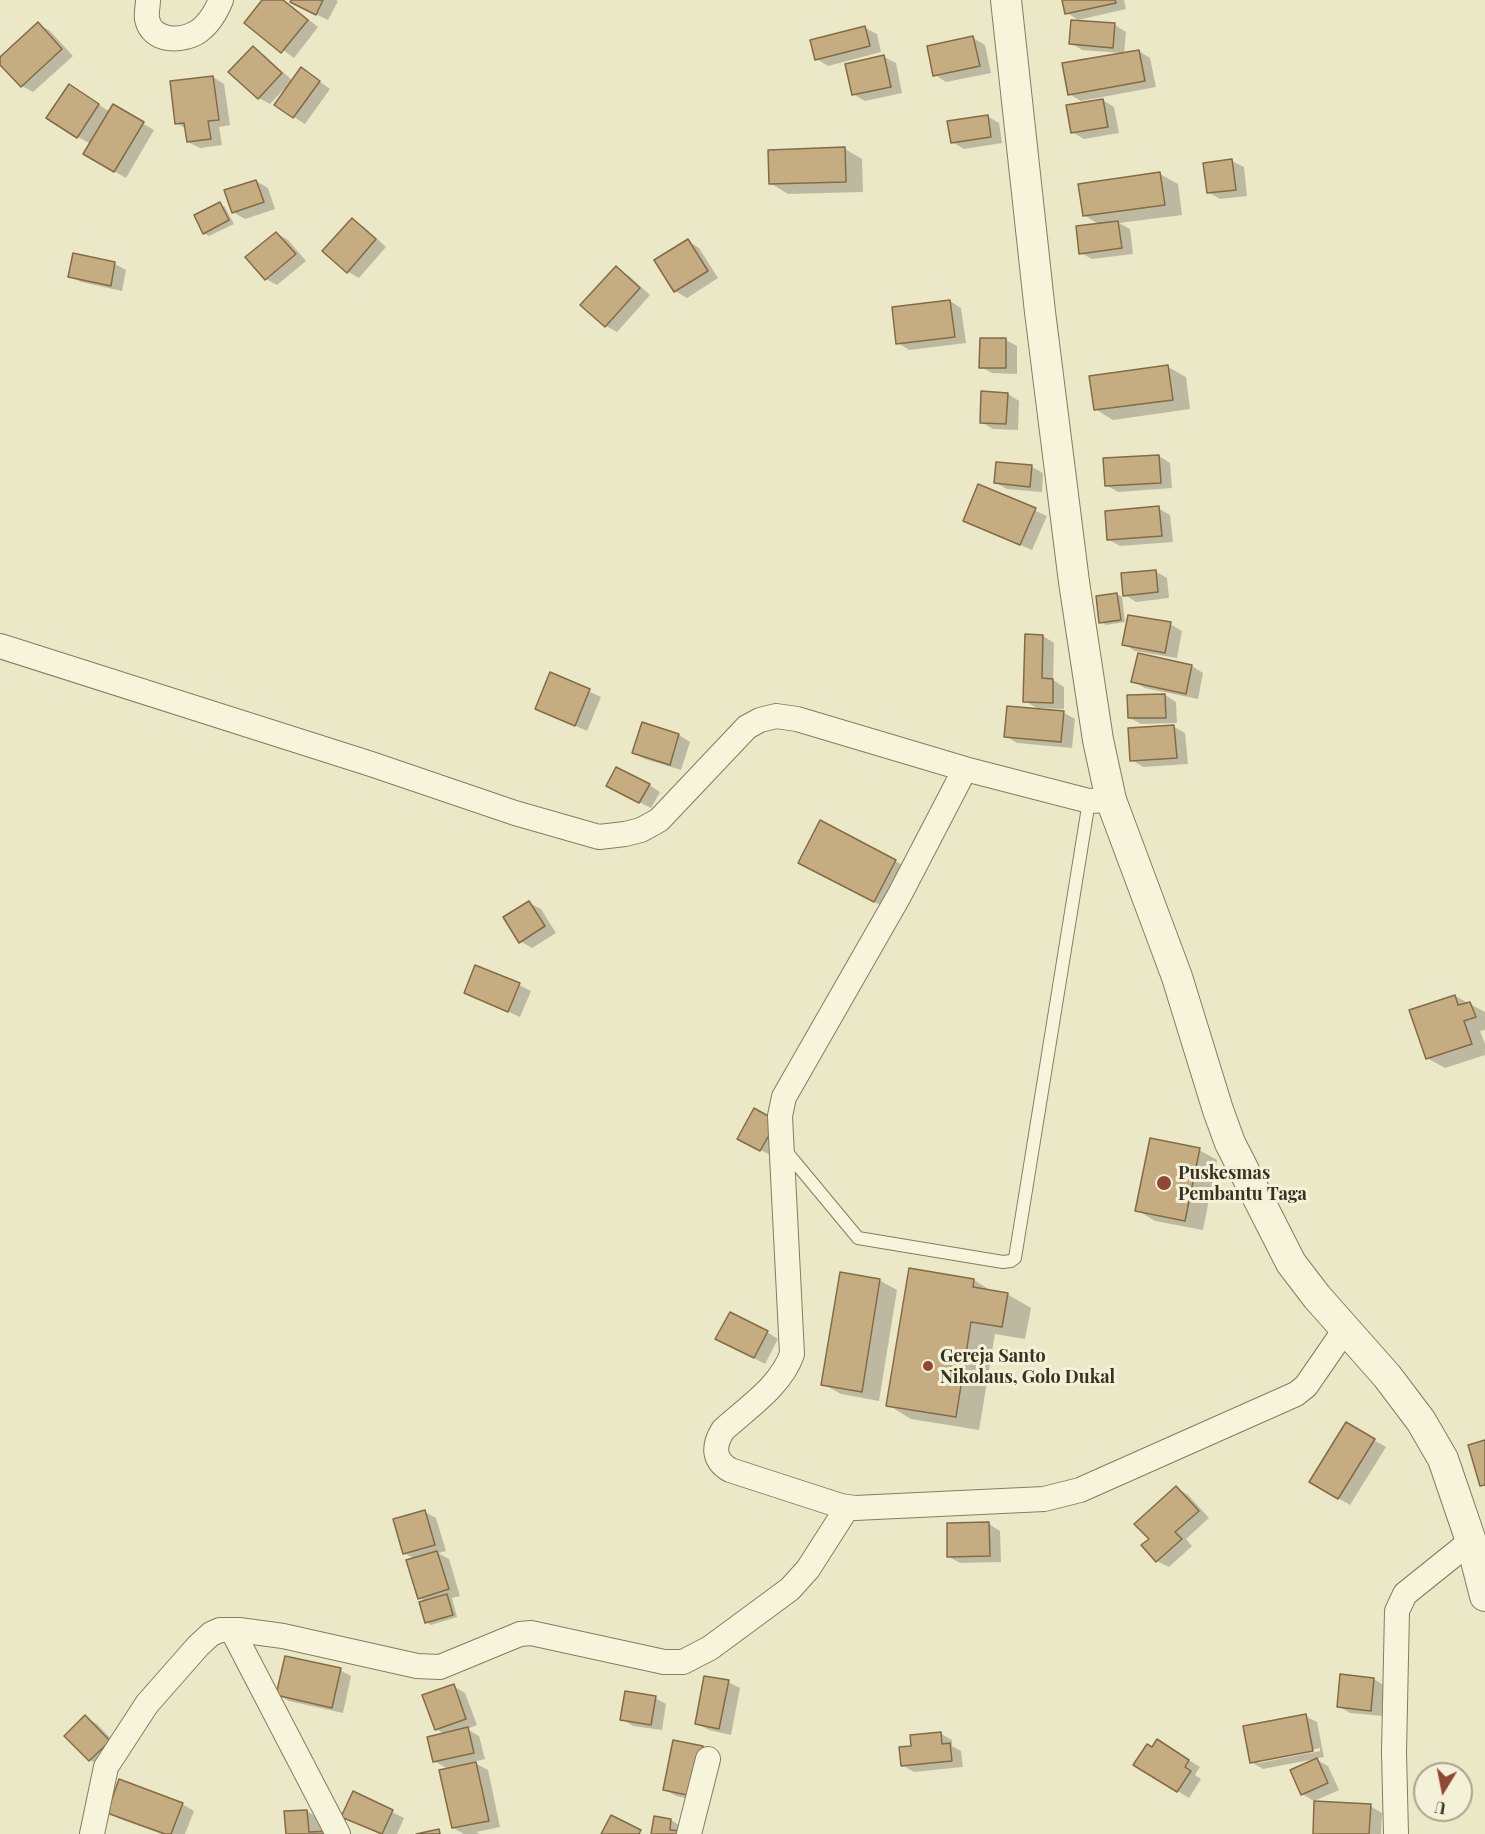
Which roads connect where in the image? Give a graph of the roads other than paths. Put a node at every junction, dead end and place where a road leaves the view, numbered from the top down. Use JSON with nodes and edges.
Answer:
{"nodes":[{"id":1,"x":148,"y":0,"type":"edge"},
{"id":2,"x":221,"y":0,"type":"edge"},
{"id":3,"x":1006,"y":0,"type":"edge"},
{"id":4,"x":0,"y":646,"type":"edge"},
{"id":5,"x":965,"y":769,"type":"junction"},
{"id":6,"x":1100,"y":801,"type":"junction"},
{"id":7,"x":782,"y":1146,"type":"junction"},
{"id":8,"x":1346,"y":1328,"type":"junction"},
{"id":9,"x":848,"y":1508,"type":"junction"},
{"id":10,"x":1470,"y":1541,"type":"junction"},
{"id":11,"x":1485,"y":1596,"type":"edge"},
{"id":12,"x":232,"y":1630,"type":"junction"},
{"id":13,"x":708,"y":1759,"type":"dead end"},
{"id":14,"x":92,"y":1834,"type":"edge"},
{"id":15,"x":338,"y":1834,"type":"edge"},
{"id":16,"x":689,"y":1834,"type":"edge"},
{"id":17,"x":1396,"y":1834,"type":"edge"}],
"edges":[{"from":1,"to":2,"type":"street"},
{"from":3,"to":6,"type":"street"},
{"from":4,"to":5,"type":"street"},
{"from":5,"to":6,"type":"street"},
{"from":5,"to":7,"type":"street"},
{"from":6,"to":7,"type":"lane"},
{"from":6,"to":8,"type":"street"},
{"from":7,"to":9,"type":"street"},
{"from":8,"to":9,"type":"street"},
{"from":8,"to":10,"type":"street"},
{"from":9,"to":12,"type":"street"},
{"from":10,"to":11,"type":"street"},
{"from":10,"to":17,"type":"street"},
{"from":12,"to":14,"type":"street"},
{"from":12,"to":15,"type":"street"},
{"from":13,"to":16,"type":"street"}]}
